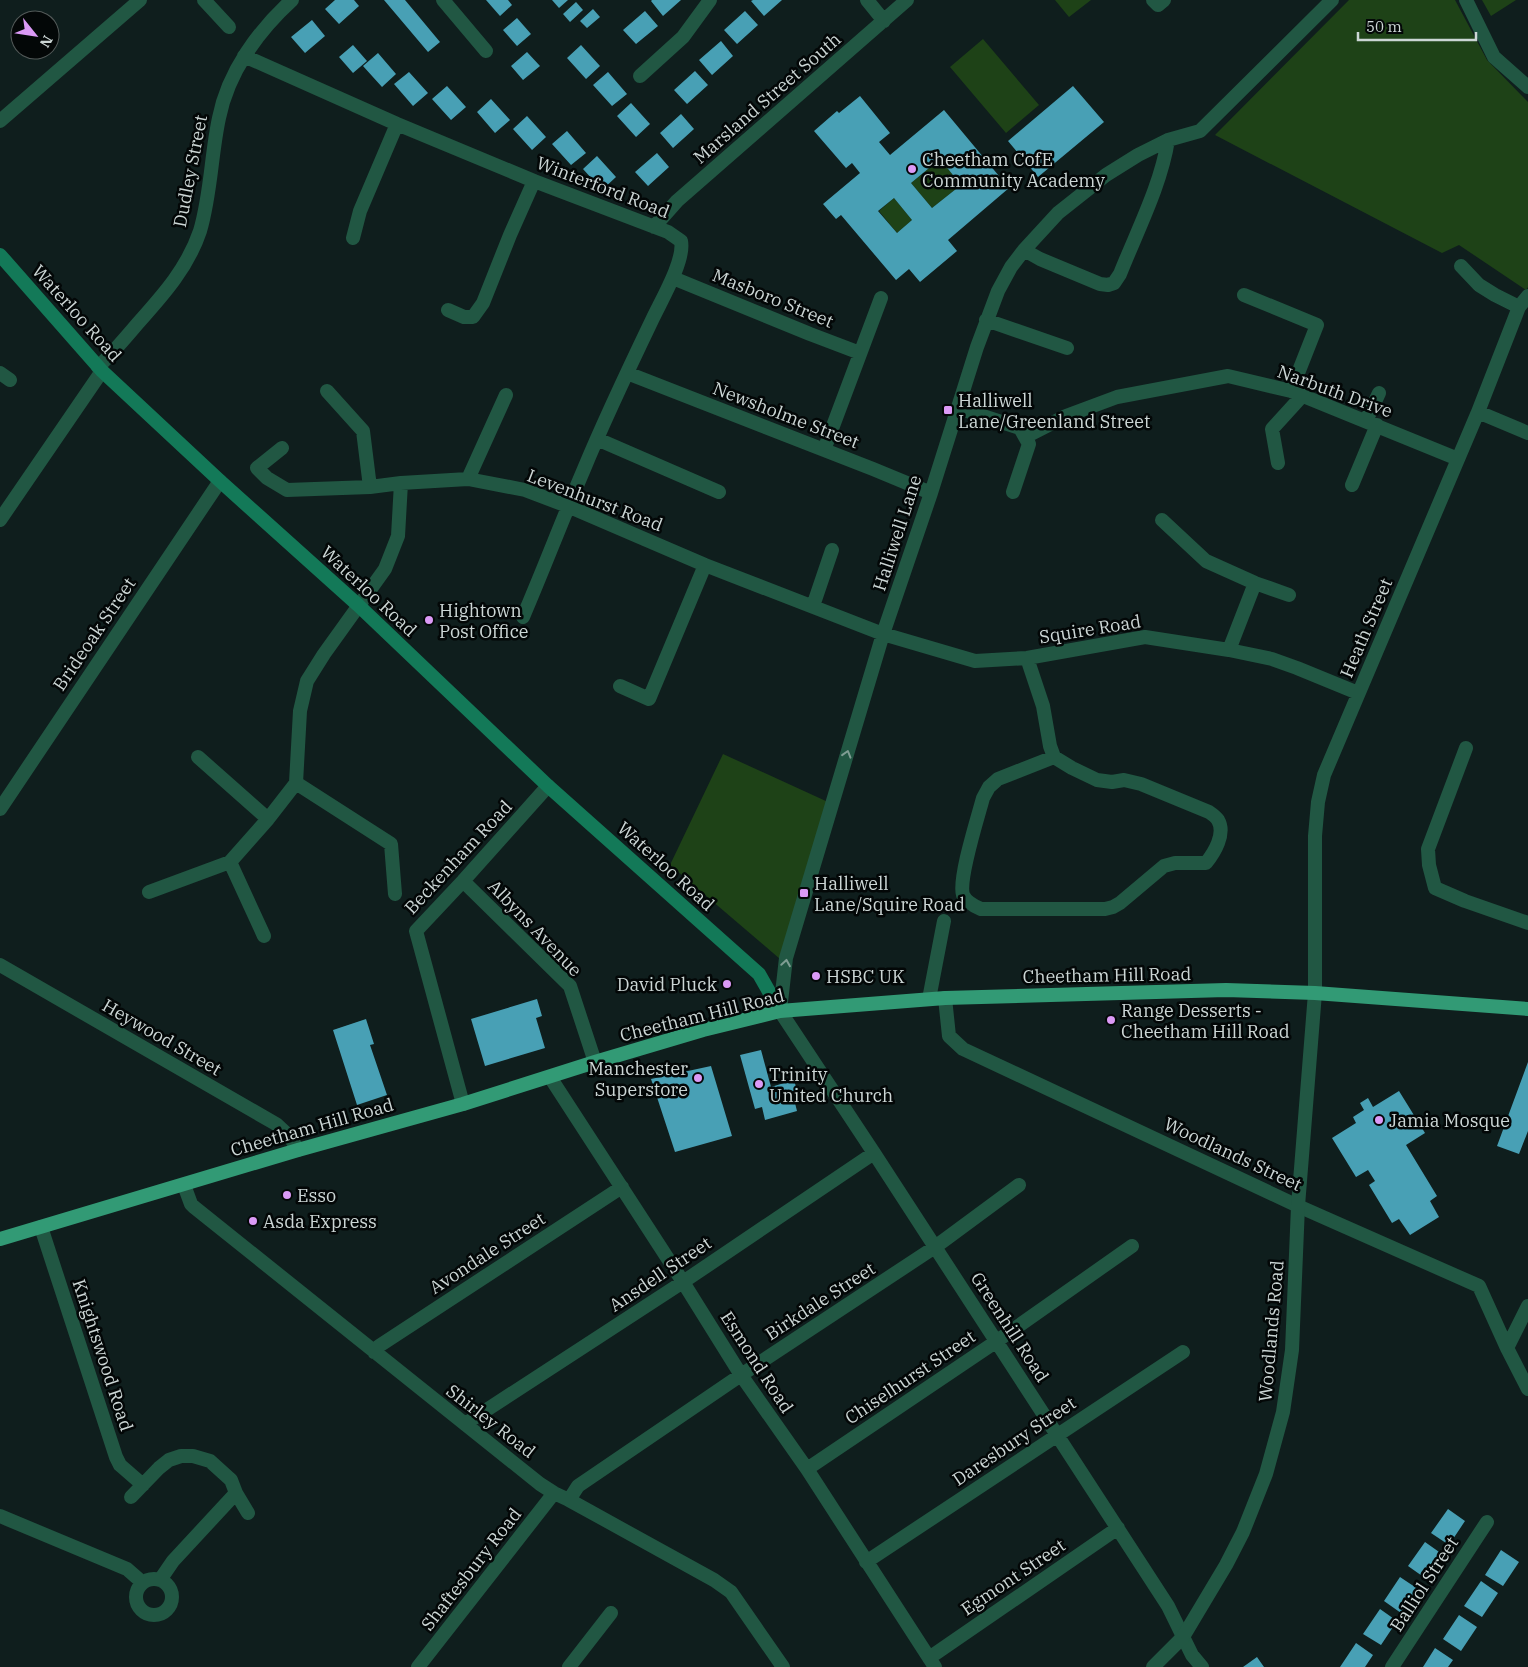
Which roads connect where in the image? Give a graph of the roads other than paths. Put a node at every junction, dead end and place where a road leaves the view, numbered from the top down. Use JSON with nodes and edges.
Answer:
{"nodes":[{"id":1,"x":140,"y":0,"type":"edge"},
{"id":2,"x":204,"y":0,"type":"edge"},
{"id":3,"x":442,"y":0,"type":"edge"},
{"id":4,"x":710,"y":0,"type":"edge"},
{"id":5,"x":867,"y":0,"type":"edge"},
{"id":6,"x":907,"y":0,"type":"edge"},
{"id":7,"x":1332,"y":0,"type":"edge"},
{"id":8,"x":1466,"y":0,"type":"edge"},
{"id":9,"x":284,"y":3,"type":"edge"},
{"id":10,"x":884,"y":21,"type":"junction"},
{"id":11,"x":229,"y":27,"type":"dead end"},
{"id":12,"x":486,"y":51,"type":"dead end"},
{"id":13,"x":244,"y":56,"type":"junction"},
{"id":14,"x":640,"y":76,"type":"dead end"},
{"id":15,"x":1528,"y":88,"type":"edge"},
{"id":16,"x":0,"y":121,"type":"edge"},
{"id":17,"x":397,"y":124,"type":"junction"},
{"id":18,"x":1168,"y":140,"type":"junction"},
{"id":19,"x":534,"y":181,"type":"junction"},
{"id":20,"x":654,"y":227,"type":"junction"},
{"id":21,"x":353,"y":238,"type":"dead end"},
{"id":22,"x":1024,"y":250,"type":"junction"},
{"id":23,"x":0,"y":255,"type":"edge"},
{"id":24,"x":1461,"y":266,"type":"dead end"},
{"id":25,"x":673,"y":278,"type":"junction"},
{"id":26,"x":1244,"y":295,"type":"dead end"},
{"id":27,"x":881,"y":298,"type":"dead end"},
{"id":28,"x":1521,"y":306,"type":"edge"},
{"id":29,"x":448,"y":310,"type":"dead end"},
{"id":30,"x":986,"y":320,"type":"junction"},
{"id":31,"x":1528,"y":324,"type":"edge"},
{"id":32,"x":1067,"y":348,"type":"dead end"},
{"id":33,"x":860,"y":353,"type":"junction"},
{"id":34,"x":100,"y":369,"type":"junction"},
{"id":35,"x":627,"y":373,"type":"junction"},
{"id":36,"x":327,"y":391,"type":"dead end"},
{"id":37,"x":1379,"y":393,"type":"dead end"},
{"id":38,"x":1297,"y":394,"type":"junction"},
{"id":39,"x":506,"y":395,"type":"dead end"},
{"id":40,"x":958,"y":408,"type":"junction"},
{"id":41,"x":1478,"y":412,"type":"junction"},
{"id":42,"x":1371,"y":423,"type":"junction"},
{"id":43,"x":1528,"y":432,"type":"edge"},
{"id":44,"x":1025,"y":438,"type":"junction"},
{"id":45,"x":597,"y":439,"type":"junction"},
{"id":46,"x":282,"y":448,"type":"dead end"},
{"id":47,"x":824,"y":450,"type":"junction"},
{"id":48,"x":1458,"y":459,"type":"junction"},
{"id":49,"x":1278,"y":464,"type":"dead end"},
{"id":50,"x":468,"y":479,"type":"junction"},
{"id":51,"x":220,"y":480,"type":"junction"},
{"id":52,"x":401,"y":482,"type":"junction"},
{"id":53,"x":1352,"y":486,"type":"dead end"},
{"id":54,"x":370,"y":487,"type":"junction"},
{"id":55,"x":719,"y":492,"type":"dead end"},
{"id":56,"x":1013,"y":492,"type":"dead end"},
{"id":57,"x":931,"y":493,"type":"junction"},
{"id":58,"x":570,"y":507,"type":"junction"},
{"id":59,"x":0,"y":520,"type":"edge"},
{"id":60,"x":1162,"y":520,"type":"dead end"},
{"id":61,"x":832,"y":550,"type":"dead end"},
{"id":62,"x":705,"y":564,"type":"junction"},
{"id":63,"x":1255,"y":583,"type":"junction"},
{"id":64,"x":1289,"y":595,"type":"dead end"},
{"id":65,"x":358,"y":605,"type":"junction"},
{"id":66,"x":812,"y":606,"type":"junction"},
{"id":67,"x":524,"y":617,"type":"dead end"},
{"id":68,"x":883,"y":634,"type":"junction"},
{"id":69,"x":1229,"y":650,"type":"junction"},
{"id":70,"x":1027,"y":658,"type":"junction"},
{"id":71,"x":620,"y":686,"type":"dead end"},
{"id":72,"x":1358,"y":693,"type":"junction"},
{"id":73,"x":1466,"y":748,"type":"dead end"},
{"id":74,"x":198,"y":757,"type":"dead end"},
{"id":75,"x":1054,"y":758,"type":"junction"},
{"id":76,"x":296,"y":783,"type":"junction"},
{"id":77,"x":548,"y":786,"type":"junction"},
{"id":78,"x":0,"y":808,"type":"edge"},
{"id":79,"x":268,"y":819,"type":"junction"},
{"id":80,"x":230,"y":862,"type":"junction"},
{"id":81,"x":463,"y":881,"type":"junction"},
{"id":82,"x":149,"y":892,"type":"dead end"},
{"id":83,"x":396,"y":894,"type":"dead end"},
{"id":84,"x":944,"y":921,"type":"dead end"},
{"id":85,"x":1528,"y":923,"type":"edge"},
{"id":86,"x":264,"y":936,"type":"dead end"},
{"id":87,"x":0,"y":965,"type":"edge"},
{"id":88,"x":1315,"y":993,"type":"junction"},
{"id":89,"x":945,"y":998,"type":"junction"},
{"id":90,"x":929,"y":999,"type":"junction"},
{"id":91,"x":1528,"y":1009,"type":"edge"},
{"id":92,"x":780,"y":1011,"type":"junction"},
{"id":93,"x":595,"y":1062,"type":"junction"},
{"id":94,"x":550,"y":1077,"type":"junction"},
{"id":95,"x":463,"y":1104,"type":"junction"},
{"id":96,"x":298,"y":1150,"type":"junction"},
{"id":97,"x":874,"y":1152,"type":"junction"},
{"id":98,"x":184,"y":1185,"type":"junction"},
{"id":99,"x":1019,"y":1185,"type":"dead end"},
{"id":100,"x":622,"y":1187,"type":"junction"},
{"id":101,"x":1298,"y":1206,"type":"junction"},
{"id":102,"x":41,"y":1227,"type":"junction"},
{"id":103,"x":0,"y":1239,"type":"edge"},
{"id":104,"x":1132,"y":1246,"type":"dead end"},
{"id":105,"x":935,"y":1247,"type":"junction"},
{"id":106,"x":683,"y":1282,"type":"junction"},
{"id":107,"x":1528,"y":1306,"type":"edge"},
{"id":108,"x":997,"y":1341,"type":"junction"},
{"id":109,"x":1507,"y":1348,"type":"junction"},
{"id":110,"x":374,"y":1352,"type":"junction"},
{"id":111,"x":1183,"y":1352,"type":"dead end"},
{"id":112,"x":741,"y":1375,"type":"junction"},
{"id":113,"x":1528,"y":1389,"type":"edge"},
{"id":114,"x":465,"y":1424,"type":"junction"},
{"id":115,"x":1057,"y":1436,"type":"junction"},
{"id":116,"x":806,"y":1469,"type":"junction"},
{"id":117,"x":143,"y":1485,"type":"junction"},
{"id":118,"x":236,"y":1493,"type":"junction"},
{"id":119,"x":554,"y":1493,"type":"junction"},
{"id":120,"x":131,"y":1497,"type":"dead end"},
{"id":121,"x":569,"y":1500,"type":"junction"},
{"id":122,"x":248,"y":1513,"type":"dead end"},
{"id":123,"x":0,"y":1516,"type":"edge"},
{"id":124,"x":1487,"y":1522,"type":"dead end"},
{"id":125,"x":1118,"y":1528,"type":"junction"},
{"id":126,"x":866,"y":1562,"type":"junction"},
{"id":127,"x":160,"y":1580,"type":"junction"},
{"id":128,"x":143,"y":1583,"type":"junction"},
{"id":129,"x":611,"y":1613,"type":"dead end"},
{"id":130,"x":1184,"y":1637,"type":"junction"},
{"id":131,"x":932,"y":1662,"type":"edge"},
{"id":132,"x":418,"y":1667,"type":"edge"},
{"id":133,"x":569,"y":1667,"type":"edge"},
{"id":134,"x":784,"y":1667,"type":"edge"},
{"id":135,"x":1153,"y":1667,"type":"edge"},
{"id":136,"x":1202,"y":1667,"type":"edge"},
{"id":137,"x":1392,"y":1667,"type":"edge"}],
"edges":[{"from":1,"to":16,"type":"street"},
{"from":2,"to":11,"type":"street"},
{"from":3,"to":12,"type":"street"},
{"from":4,"to":14,"type":"street"},
{"from":5,"to":10,"type":"street"},
{"from":6,"to":10,"type":"street","name":"Marsland Street South"},
{"from":7,"to":18,"type":"street","name":"Halliwell Lane"},
{"from":8,"to":15,"type":"street"},
{"from":9,"to":13,"type":"street","name":"Dudley Street"},
{"from":10,"to":20,"type":"street","name":"Marsland Street South"},
{"from":13,"to":17,"type":"street","name":"Winterford Road"},
{"from":13,"to":34,"type":"street","name":"Dudley Street"},
{"from":17,"to":19,"type":"street","name":"Winterford Road"},
{"from":17,"to":21,"type":"street"},
{"from":18,"to":22,"type":"street","name":"Halliwell Lane"},
{"from":18,"to":22,"type":"street"},
{"from":19,"to":20,"type":"street","name":"Winterford Road"},
{"from":19,"to":29,"type":"street"},
{"from":20,"to":25,"type":"street","name":"Winterford Road"},
{"from":22,"to":30,"type":"street","name":"Halliwell Lane"},
{"from":23,"to":34,"type":"main road","name":"Waterloo Road"},
{"from":24,"to":28,"type":"street"},
{"from":25,"to":33,"type":"street","name":"Masboro Street"},
{"from":25,"to":35,"type":"street","name":"Winterford Road"},
{"from":26,"to":38,"type":"street"},
{"from":27,"to":33,"type":"street"},
{"from":28,"to":31,"type":"street"},
{"from":28,"to":41,"type":"street","name":"Heath Street"},
{"from":30,"to":32,"type":"street"},
{"from":30,"to":40,"type":"street","name":"Halliwell Lane"},
{"from":33,"to":47,"type":"street"},
{"from":34,"to":51,"type":"main road","name":"Waterloo Road"},
{"from":34,"to":59,"type":"street","name":"Dudley Street"},
{"from":35,"to":45,"type":"street","name":"Winterford Road"},
{"from":35,"to":47,"type":"street","name":"Newsholme Street"},
{"from":36,"to":54,"type":"street"},
{"from":37,"to":42,"type":"street"},
{"from":38,"to":42,"type":"street","name":"Narbuth Drive"},
{"from":38,"to":44,"type":"street","name":"Narbuth Drive"},
{"from":38,"to":49,"type":"street"},
{"from":39,"to":50,"type":"street"},
{"from":40,"to":44,"type":"street"},
{"from":40,"to":57,"type":"street","name":"Halliwell Lane"},
{"from":41,"to":43,"type":"street"},
{"from":41,"to":48,"type":"street","name":"Heath Street"},
{"from":42,"to":48,"type":"street","name":"Narbuth Drive"},
{"from":42,"to":53,"type":"street"},
{"from":44,"to":56,"type":"street"},
{"from":45,"to":55,"type":"street"},
{"from":45,"to":58,"type":"street","name":"Winterford Road"},
{"from":46,"to":54,"type":"street","name":"Levenhurst Road"},
{"from":47,"to":57,"type":"street","name":"Newsholme Street"},
{"from":48,"to":72,"type":"street","name":"Heath Street"},
{"from":50,"to":52,"type":"street","name":"Levenhurst Road"},
{"from":50,"to":58,"type":"street","name":"Levenhurst Road"},
{"from":51,"to":65,"type":"main road","name":"Waterloo Road"},
{"from":51,"to":78,"type":"street","name":"Brideoak Street"},
{"from":52,"to":54,"type":"street","name":"Levenhurst Road"},
{"from":52,"to":65,"type":"street"},
{"from":57,"to":68,"type":"street","name":"Halliwell Lane"},
{"from":58,"to":62,"type":"street","name":"Levenhurst Road"},
{"from":58,"to":67,"type":"street","name":"Winterford Road"},
{"from":60,"to":63,"type":"street"},
{"from":61,"to":66,"type":"street"},
{"from":62,"to":66,"type":"street","name":"Levenhurst Road"},
{"from":62,"to":71,"type":"street"},
{"from":63,"to":64,"type":"street"},
{"from":63,"to":69,"type":"street"},
{"from":65,"to":76,"type":"street"},
{"from":65,"to":77,"type":"main road","name":"Waterloo Road"},
{"from":66,"to":68,"type":"street","name":"Levenhurst Road"},
{"from":68,"to":70,"type":"street","name":"Squire Road"},
{"from":92,"to":68,"type":"street","name":"Halliwell Lane","one_way":true},
{"from":69,"to":70,"type":"street","name":"Squire Road"},
{"from":69,"to":72,"type":"street","name":"Squire Road"},
{"from":70,"to":75,"type":"street"},
{"from":72,"to":88,"type":"street","name":"Heath Street"},
{"from":73,"to":85,"type":"street"},
{"from":74,"to":79,"type":"street"},
{"from":75,"to":75,"type":"street"},
{"from":76,"to":79,"type":"street"},
{"from":76,"to":83,"type":"street"},
{"from":77,"to":81,"type":"street","name":"Beckenham Road"},
{"from":77,"to":92,"type":"main road","name":"Waterloo Road"},
{"from":79,"to":80,"type":"street"},
{"from":80,"to":82,"type":"street"},
{"from":80,"to":86,"type":"street"},
{"from":81,"to":93,"type":"street","name":"Albyns Avenue"},
{"from":81,"to":95,"type":"street","name":"Beckenham Road"},
{"from":84,"to":90,"type":"street"},
{"from":87,"to":96,"type":"street","name":"Heywood Street"},
{"from":88,"to":89,"type":"highway","name":"Cheetham Hill Road"},
{"from":88,"to":91,"type":"highway","name":"Cheetham Hill Road"},
{"from":88,"to":101,"type":"street","name":"Woodlands Road"},
{"from":89,"to":90,"type":"highway","name":"Cheetham Hill Road"},
{"from":89,"to":101,"type":"street","name":"Woodlands Street"},
{"from":90,"to":92,"type":"highway","name":"Cheetham Hill Road"},
{"from":92,"to":93,"type":"highway","name":"Cheetham Hill Road"},
{"from":92,"to":97,"type":"street","name":"Greenhill Road"},
{"from":93,"to":94,"type":"highway","name":"Cheetham Hill Road"},
{"from":94,"to":95,"type":"highway","name":"Cheetham Hill Road"},
{"from":94,"to":100,"type":"street","name":"Esmond Road"},
{"from":95,"to":96,"type":"highway","name":"Cheetham Hill Road"},
{"from":96,"to":98,"type":"highway","name":"Cheetham Hill Road"},
{"from":97,"to":105,"type":"street","name":"Greenhill Road"},
{"from":97,"to":106,"type":"street","name":"Ansdell Street"},
{"from":98,"to":102,"type":"highway","name":"Cheetham Hill Road"},
{"from":98,"to":110,"type":"street","name":"Shirley Road"},
{"from":99,"to":105,"type":"street","name":"Birkdale Street"},
{"from":100,"to":106,"type":"street","name":"Esmond Road"},
{"from":100,"to":110,"type":"street","name":"Avondale Street"},
{"from":101,"to":109,"type":"street","name":"Woodlands Street"},
{"from":101,"to":130,"type":"street","name":"Woodlands Road"},
{"from":102,"to":103,"type":"highway","name":"Cheetham Hill Road"},
{"from":102,"to":117,"type":"street","name":"Knightswood Road"},
{"from":104,"to":108,"type":"street","name":"Chiselhurst Street"},
{"from":105,"to":108,"type":"street","name":"Greenhill Road"},
{"from":105,"to":112,"type":"street","name":"Birkdale Street"},
{"from":106,"to":112,"type":"street","name":"Esmond Road"},
{"from":106,"to":114,"type":"street","name":"Ansdell Street"},
{"from":107,"to":109,"type":"street"},
{"from":108,"to":115,"type":"street","name":"Greenhill Road"},
{"from":108,"to":116,"type":"street","name":"Chiselhurst Street"},
{"from":109,"to":113,"type":"street","name":"Woodlands Street"},
{"from":110,"to":114,"type":"street","name":"Shirley Road"},
{"from":111,"to":115,"type":"street","name":"Daresbury Street"},
{"from":112,"to":116,"type":"street","name":"Esmond Road"},
{"from":112,"to":121,"type":"street","name":"Birkdale Street"},
{"from":114,"to":119,"type":"street","name":"Shirley Road"},
{"from":115,"to":125,"type":"street","name":"Greenhill Road"},
{"from":115,"to":126,"type":"street","name":"Daresbury Street"},
{"from":116,"to":126,"type":"street","name":"Esmond Road"},
{"from":117,"to":118,"type":"street"},
{"from":117,"to":120,"type":"street"},
{"from":118,"to":122,"type":"street"},
{"from":118,"to":127,"type":"street"},
{"from":119,"to":121,"type":"street","name":"Shirley Road"},
{"from":119,"to":132,"type":"street","name":"Shaftesbury Road"},
{"from":121,"to":134,"type":"street","name":"Shirley Road"},
{"from":123,"to":128,"type":"street"},
{"from":124,"to":137,"type":"street","name":"Balliol Street"},
{"from":125,"to":130,"type":"street","name":"Greenhill Road"},
{"from":125,"to":131,"type":"street","name":"Egmont Street"},
{"from":126,"to":131,"type":"street","name":"Esmond Road"},
{"from":127,"to":128,"type":"street"},
{"from":127,"to":128,"type":"street"},
{"from":129,"to":133,"type":"street"},
{"from":130,"to":135,"type":"street","name":"Woodlands Road"},
{"from":130,"to":136,"type":"street","name":"Greenhill Road"}]}
